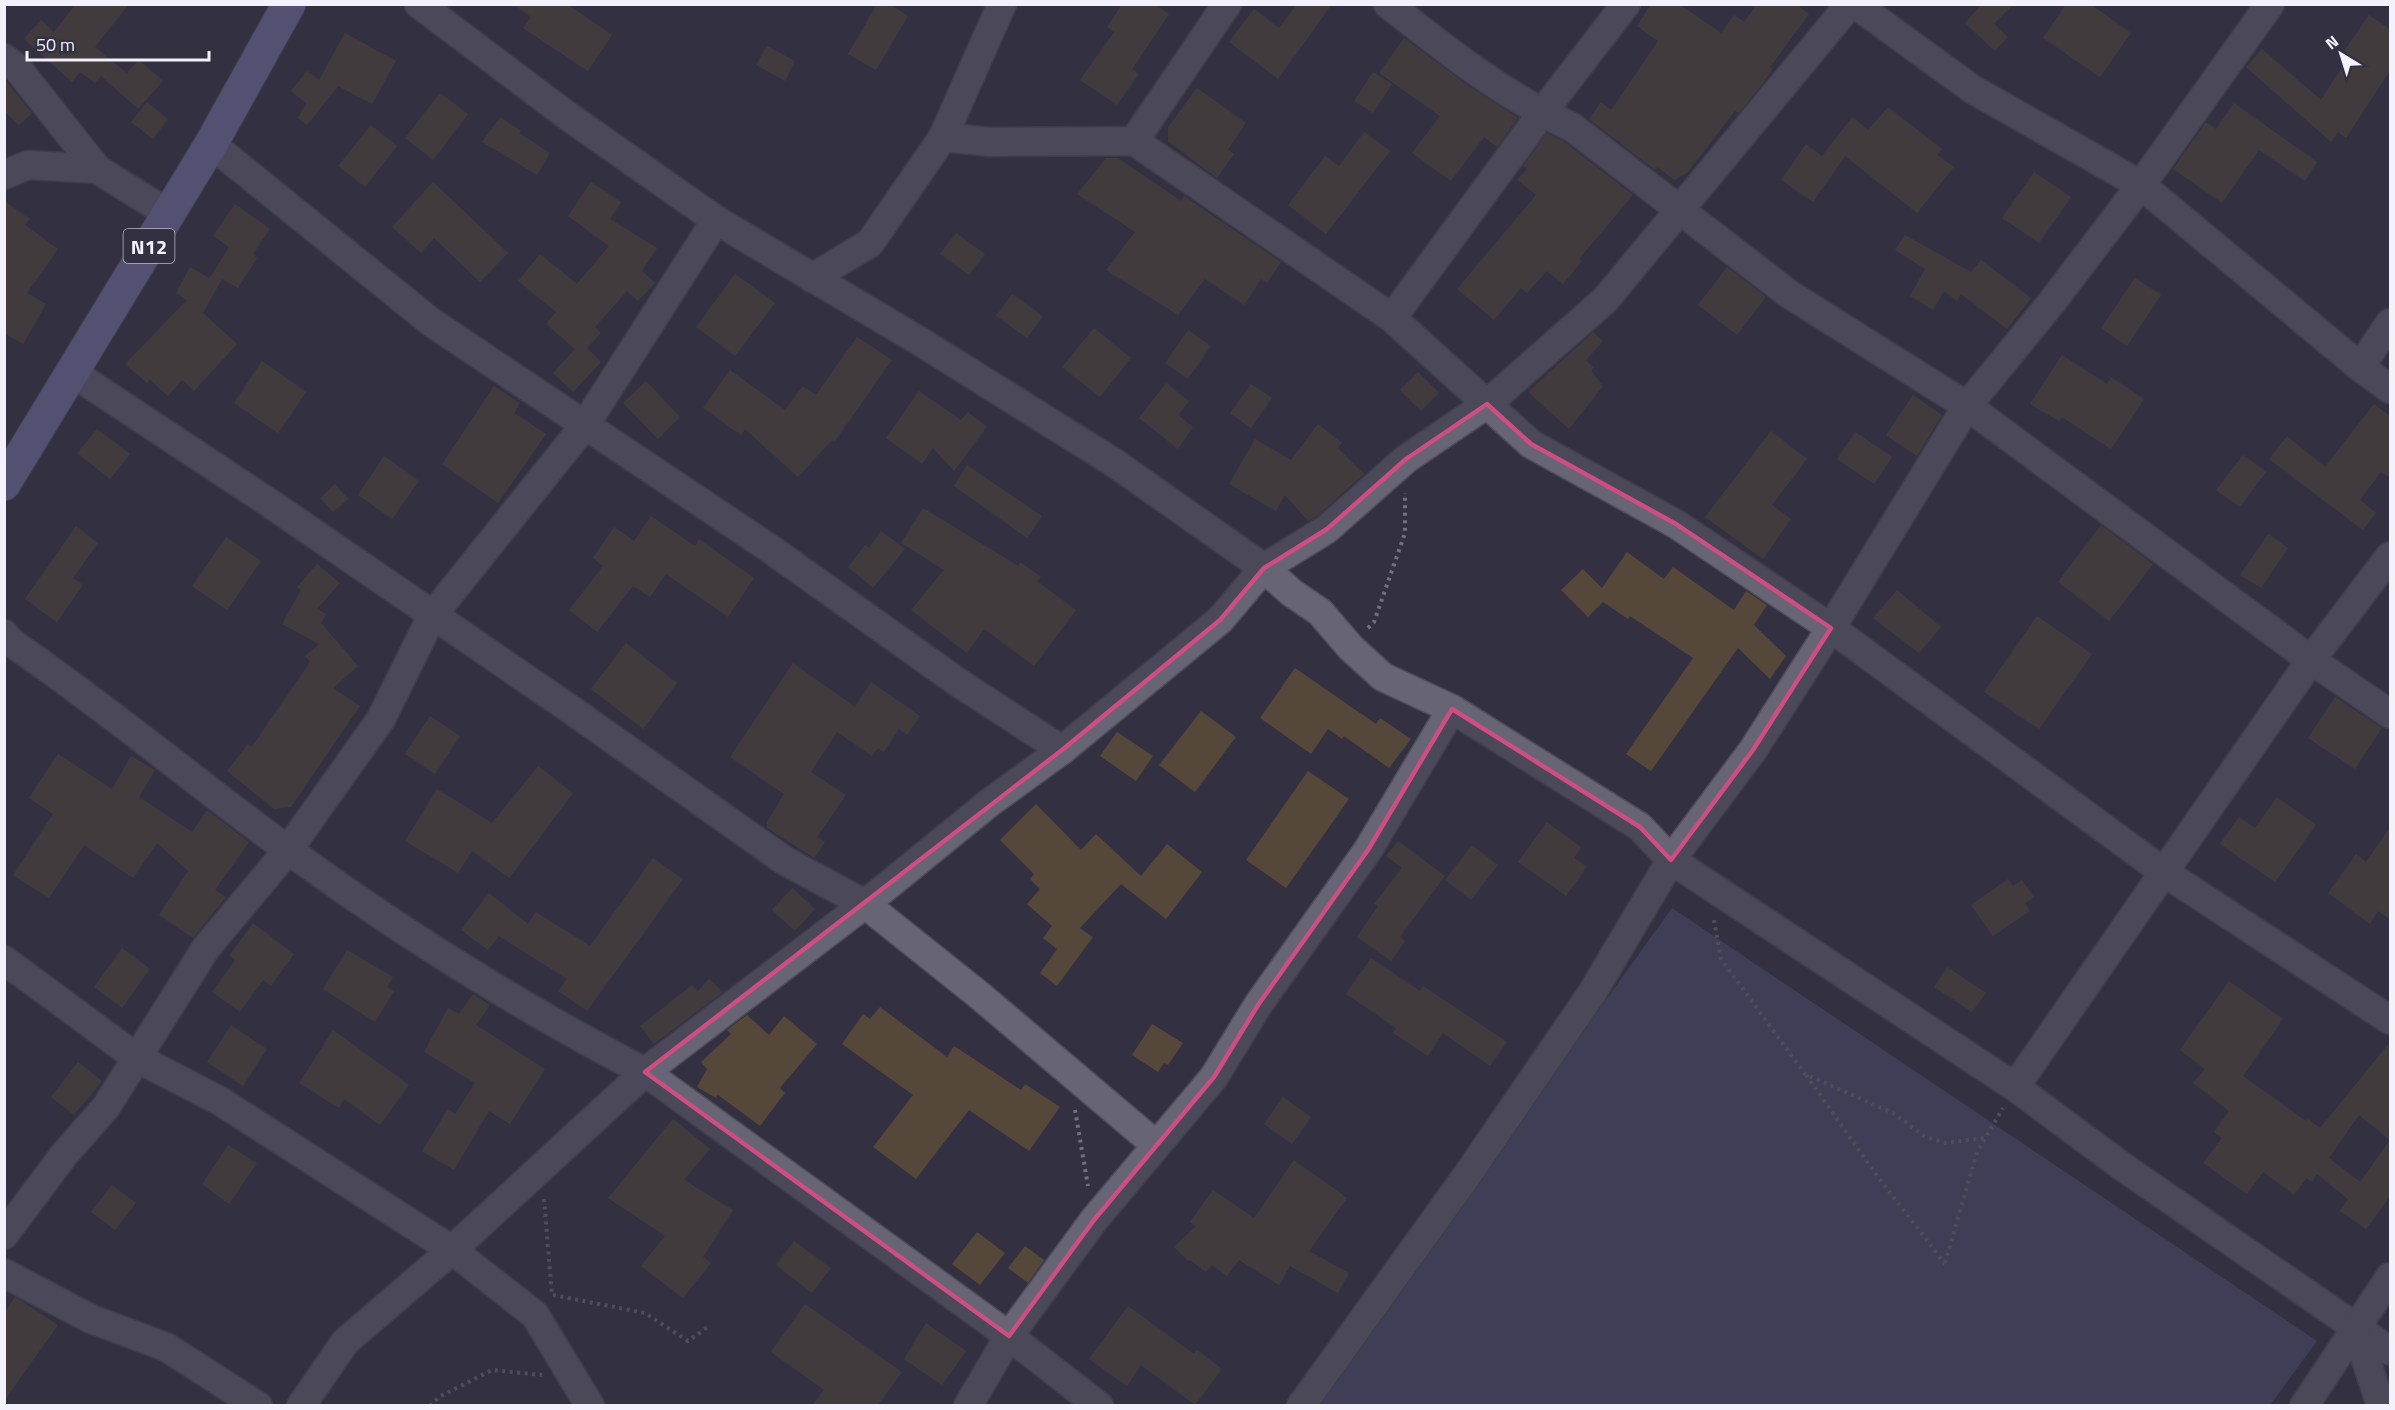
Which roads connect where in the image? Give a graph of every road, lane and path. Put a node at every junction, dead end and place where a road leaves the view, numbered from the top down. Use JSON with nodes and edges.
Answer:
{"nodes":[{"id":1,"x":289,"y":4,"type":"edge"},
{"id":2,"x":419,"y":4,"type":"edge"},
{"id":3,"x":1002,"y":4,"type":"edge"},
{"id":4,"x":1227,"y":4,"type":"edge"},
{"id":5,"x":1388,"y":4,"type":"edge"},
{"id":6,"x":1626,"y":4,"type":"edge"},
{"id":7,"x":1850,"y":4,"type":"edge"},
{"id":8,"x":1855,"y":4,"type":"edge"},
{"id":9,"x":2270,"y":4,"type":"edge"},
{"id":10,"x":4,"y":58,"type":"edge"},
{"id":11,"x":1542,"y":113,"type":"junction"},
{"id":12,"x":943,"y":137,"type":"junction"},
{"id":13,"x":1134,"y":141,"type":"junction"},
{"id":14,"x":211,"y":144,"type":"junction"},
{"id":15,"x":97,"y":169,"type":"junction"},
{"id":16,"x":4,"y":175,"type":"edge"},
{"id":17,"x":2141,"y":185,"type":"junction"},
{"id":18,"x":1680,"y":209,"type":"junction"},
{"id":19,"x":169,"y":214,"type":"junction"},
{"id":20,"x":716,"y":220,"type":"junction"},
{"id":21,"x":812,"y":278,"type":"junction"},
{"id":22,"x":1392,"y":318,"type":"junction"},
{"id":23,"x":2391,"y":323,"type":"edge"},
{"id":24,"x":2360,"y":367,"type":"junction"},
{"id":25,"x":73,"y":373,"type":"junction"},
{"id":26,"x":2391,"y":389,"type":"edge"},
{"id":27,"x":1487,"y":404,"type":"junction"},
{"id":28,"x":1967,"y":406,"type":"junction"},
{"id":29,"x":585,"y":425,"type":"junction"},
{"id":30,"x":1406,"y":459,"type":"junction"},
{"id":31,"x":4,"y":484,"type":"edge"},
{"id":32,"x":2391,"y":556,"type":"edge"},
{"id":33,"x":1264,"y":568,"type":"junction"},
{"id":34,"x":432,"y":616,"type":"junction"},
{"id":35,"x":1831,"y":628,"type":"junction"},
{"id":36,"x":4,"y":634,"type":"edge"},
{"id":37,"x":1351,"y":648,"type":"junction"},
{"id":38,"x":2311,"y":660,"type":"junction"},
{"id":39,"x":1452,"y":709,"type":"junction"},
{"id":40,"x":2391,"y":714,"type":"edge"},
{"id":41,"x":1062,"y":750,"type":"junction"},
{"id":42,"x":288,"y":850,"type":"junction"},
{"id":43,"x":1671,"y":860,"type":"junction"},
{"id":44,"x":2165,"y":873,"type":"junction"},
{"id":45,"x":1708,"y":884,"type":"junction"},
{"id":46,"x":865,"y":904,"type":"junction"},
{"id":47,"x":4,"y":960,"type":"edge"},
{"id":48,"x":2391,"y":1020,"type":"edge"},
{"id":49,"x":137,"y":1058,"type":"junction"},
{"id":50,"x":1068,"y":1071,"type":"junction"},
{"id":51,"x":645,"y":1072,"type":"junction"},
{"id":52,"x":1805,"y":1074,"type":"junction"},
{"id":53,"x":2015,"y":1087,"type":"junction"},
{"id":54,"x":1985,"y":1137,"type":"junction"},
{"id":55,"x":1156,"y":1145,"type":"junction"},
{"id":56,"x":537,"y":1169,"type":"junction"},
{"id":57,"x":1094,"y":1220,"type":"junction"},
{"id":58,"x":4,"y":1235,"type":"edge"},
{"id":59,"x":452,"y":1250,"type":"junction"},
{"id":60,"x":4,"y":1273,"type":"edge"},
{"id":61,"x":2391,"y":1277,"type":"edge"},
{"id":62,"x":544,"y":1305,"type":"junction"},
{"id":63,"x":709,"y":1326,"type":"dead end"},
{"id":64,"x":2355,"y":1326,"type":"junction"},
{"id":65,"x":1009,"y":1336,"type":"junction"},
{"id":66,"x":2391,"y":1351,"type":"edge"},
{"id":67,"x":573,"y":1379,"type":"junction"},
{"id":68,"x":258,"y":1406,"type":"edge"},
{"id":69,"x":301,"y":1406,"type":"edge"},
{"id":70,"x":430,"y":1406,"type":"edge"},
{"id":71,"x":590,"y":1406,"type":"edge"},
{"id":72,"x":968,"y":1406,"type":"edge"},
{"id":73,"x":1099,"y":1406,"type":"edge"},
{"id":74,"x":1301,"y":1406,"type":"edge"},
{"id":75,"x":2304,"y":1406,"type":"edge"},
{"id":76,"x":2381,"y":1406,"type":"edge"}],
"edges":[{"from":1,"to":14,"type":"main road","number":"N12"},
{"from":2,"to":20,"type":"street"},
{"from":3,"to":12,"type":"street"},
{"from":4,"to":13,"type":"street"},
{"from":5,"to":11,"type":"street"},
{"from":6,"to":11,"type":"street"},
{"from":7,"to":18,"type":"street"},
{"from":8,"to":17,"type":"street"},
{"from":9,"to":17,"type":"street"},
{"from":10,"to":15,"type":"street"},
{"from":11,"to":18,"type":"street"},
{"from":11,"to":22,"type":"street"},
{"from":12,"to":13,"type":"street"},
{"from":12,"to":21,"type":"street"},
{"from":13,"to":22,"type":"street"},
{"from":14,"to":19,"type":"main road","number":"N12"},
{"from":14,"to":29,"type":"street"},
{"from":15,"to":16,"type":"street"},
{"from":15,"to":19,"type":"street"},
{"from":17,"to":24,"type":"street"},
{"from":17,"to":28,"type":"street"},
{"from":18,"to":27,"type":"street"},
{"from":18,"to":28,"type":"street"},
{"from":19,"to":25,"type":"main road","number":"N12"},
{"from":20,"to":21,"type":"street"},
{"from":20,"to":29,"type":"street"},
{"from":21,"to":33,"type":"street"},
{"from":22,"to":27,"type":"street"},
{"from":23,"to":24,"type":"street"},
{"from":24,"to":26,"type":"street"},
{"from":25,"to":31,"type":"main road","number":"N12"},
{"from":25,"to":34,"type":"street"},
{"from":27,"to":30,"type":"street"},
{"from":27,"to":35,"type":"street"},
{"from":28,"to":35,"type":"street"},
{"from":28,"to":38,"type":"street"},
{"from":29,"to":34,"type":"street"},
{"from":29,"to":41,"type":"street"},
{"from":30,"to":33,"type":"street"},
{"from":30,"to":37,"type":"path"},
{"from":32,"to":38,"type":"street"},
{"from":33,"to":37,"type":"street"},
{"from":33,"to":41,"type":"street"},
{"from":34,"to":42,"type":"street"},
{"from":34,"to":46,"type":"street"},
{"from":35,"to":43,"type":"street"},
{"from":35,"to":44,"type":"street"},
{"from":36,"to":42,"type":"street"},
{"from":37,"to":39,"type":"street"},
{"from":38,"to":40,"type":"street"},
{"from":38,"to":44,"type":"street"},
{"from":39,"to":43,"type":"street"},
{"from":39,"to":55,"type":"street"},
{"from":41,"to":46,"type":"street"},
{"from":42,"to":49,"type":"street"},
{"from":42,"to":51,"type":"street"},
{"from":43,"to":45,"type":"street"},
{"from":43,"to":74,"type":"street"},
{"from":44,"to":48,"type":"street"},
{"from":44,"to":53,"type":"street"},
{"from":45,"to":52,"type":"path"},
{"from":45,"to":53,"type":"street"},
{"from":46,"to":50,"type":"street"},
{"from":46,"to":51,"type":"street"},
{"from":47,"to":49,"type":"street"},
{"from":49,"to":58,"type":"street"},
{"from":49,"to":59,"type":"street"},
{"from":50,"to":55,"type":"street"},
{"from":50,"to":57,"type":"path"},
{"from":51,"to":56,"type":"street"},
{"from":51,"to":65,"type":"street"},
{"from":52,"to":54,"type":"path"},
{"from":52,"to":54,"type":"path"},
{"from":53,"to":54,"type":"path"},
{"from":53,"to":64,"type":"street"},
{"from":55,"to":57,"type":"street"},
{"from":56,"to":59,"type":"street"},
{"from":56,"to":62,"type":"path"},
{"from":57,"to":65,"type":"street"},
{"from":59,"to":62,"type":"street"},
{"from":59,"to":69,"type":"street"},
{"from":60,"to":68,"type":"street"},
{"from":61,"to":64,"type":"street"},
{"from":62,"to":63,"type":"path"},
{"from":62,"to":67,"type":"street"},
{"from":64,"to":66,"type":"street"},
{"from":64,"to":75,"type":"street"},
{"from":64,"to":76,"type":"street"},
{"from":65,"to":72,"type":"street"},
{"from":65,"to":73,"type":"street"},
{"from":67,"to":70,"type":"path"},
{"from":67,"to":71,"type":"street"}]}
